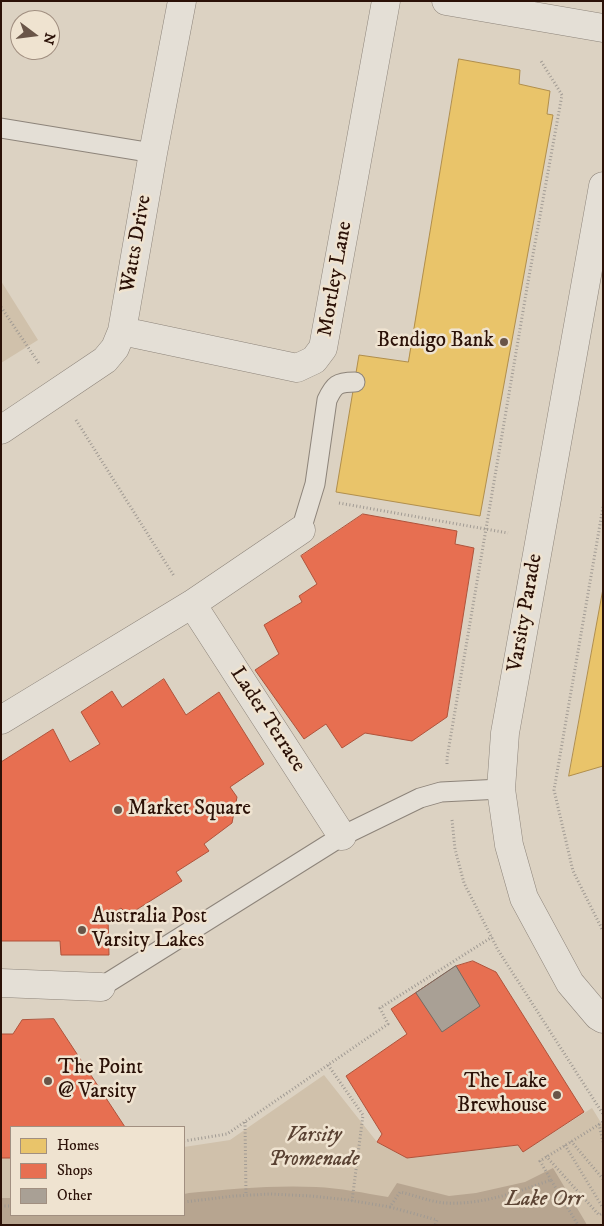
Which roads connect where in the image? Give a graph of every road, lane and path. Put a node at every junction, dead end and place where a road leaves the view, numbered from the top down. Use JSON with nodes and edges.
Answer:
{"nodes":[{"id":1,"x":182,"y":1,"type":"edge"},
{"id":2,"x":386,"y":1,"type":"edge"},
{"id":3,"x":446,"y":1,"type":"edge"},
{"id":4,"x":603,"y":28,"type":"edge"},
{"id":5,"x":1,"y":128,"type":"edge"},
{"id":6,"x":153,"y":153,"type":"junction"},
{"id":7,"x":603,"y":186,"type":"edge"},
{"id":8,"x":1,"y":307,"type":"edge"},
{"id":9,"x":122,"y":331,"type":"junction"},
{"id":10,"x":355,"y":382,"type":"dead end"},
{"id":11,"x":58,"y":391,"type":"junction"},
{"id":12,"x":1,"y":430,"type":"edge"},
{"id":13,"x":333,"y":502,"type":"dead end"},
{"id":14,"x":603,"y":507,"type":"edge"},
{"id":15,"x":301,"y":530,"type":"joint"},
{"id":16,"x":540,"y":538,"type":"junction"},
{"id":17,"x":192,"y":604,"type":"junction"},
{"id":18,"x":1,"y":720,"type":"edge"},
{"id":19,"x":501,"y":789,"type":"junction"},
{"id":20,"x":342,"y":836,"type":"junction"},
{"id":21,"x":603,"y":931,"type":"edge"},
{"id":22,"x":492,"y":937,"type":"dead end"},
{"id":23,"x":1,"y":983,"type":"edge"},
{"id":24,"x":101,"y":987,"type":"joint"},
{"id":25,"x":603,"y":1019,"type":"edge"},
{"id":26,"x":328,"y":1065,"type":"junction"},
{"id":27,"x":245,"y":1121,"type":"junction"},
{"id":28,"x":601,"y":1123,"type":"edge"},
{"id":29,"x":185,"y":1141,"type":"edge"},
{"id":30,"x":570,"y":1141,"type":"junction"},
{"id":31,"x":603,"y":1142,"type":"edge"},
{"id":32,"x":565,"y":1145,"type":"junction"},
{"id":33,"x":546,"y":1156,"type":"junction"},
{"id":34,"x":603,"y":1179,"type":"edge"},
{"id":35,"x":551,"y":1180,"type":"junction"},
{"id":36,"x":246,"y":1195,"type":"junction"},
{"id":37,"x":352,"y":1201,"type":"junction"},
{"id":38,"x":185,"y":1202,"type":"edge"},
{"id":39,"x":390,"y":1207,"type":"junction"},
{"id":40,"x":603,"y":1208,"type":"edge"},
{"id":41,"x":603,"y":1213,"type":"edge"},
{"id":42,"x":435,"y":1225,"type":"edge"},
{"id":43,"x":578,"y":1225,"type":"edge"}],
"edges":[{"from":1,"to":6,"type":"street","name":"Watts Drive"},
{"from":2,"to":9,"type":"street","name":"Mortley Lane"},
{"from":3,"to":4,"type":"street"},
{"from":5,"to":6,"type":"lane"},
{"from":6,"to":9,"type":"street","name":"Watts Drive"},
{"from":7,"to":16,"type":"street","name":"Varsity Parade"},
{"from":8,"to":11,"type":"path"},
{"from":9,"to":11,"type":"street","name":"Watts Drive"},
{"from":10,"to":15,"type":"lane"},
{"from":11,"to":12,"type":"street","name":"Watts Drive"},
{"from":11,"to":17,"type":"path"},
{"from":13,"to":16,"type":"path"},
{"from":14,"to":21,"type":"path"},
{"from":15,"to":17,"type":"street"},
{"from":16,"to":19,"type":"street","name":"Varsity Parade"},
{"from":17,"to":18,"type":"street"},
{"from":17,"to":20,"type":"street","name":"Lader Terrace"},
{"from":19,"to":20,"type":"lane"},
{"from":19,"to":25,"type":"street","name":"Varsity Parade"},
{"from":20,"to":24,"type":"lane"},
{"from":22,"to":26,"type":"path"},
{"from":23,"to":24,"type":"street"},
{"from":26,"to":27,"type":"path"},
{"from":26,"to":37,"type":"path"},
{"from":27,"to":29,"type":"path"},
{"from":27,"to":36,"type":"path"},
{"from":28,"to":30,"type":"path"},
{"from":28,"to":31,"type":"path"},
{"from":30,"to":32,"type":"path"},
{"from":30,"to":34,"type":"path"},
{"from":32,"to":33,"type":"path"},
{"from":32,"to":40,"type":"path"},
{"from":33,"to":35,"type":"path"},
{"from":33,"to":41,"type":"path"},
{"from":35,"to":39,"type":"path"},
{"from":35,"to":43,"type":"path"},
{"from":36,"to":37,"type":"path"},
{"from":36,"to":38,"type":"path"},
{"from":37,"to":39,"type":"path"},
{"from":39,"to":42,"type":"path"}]}
